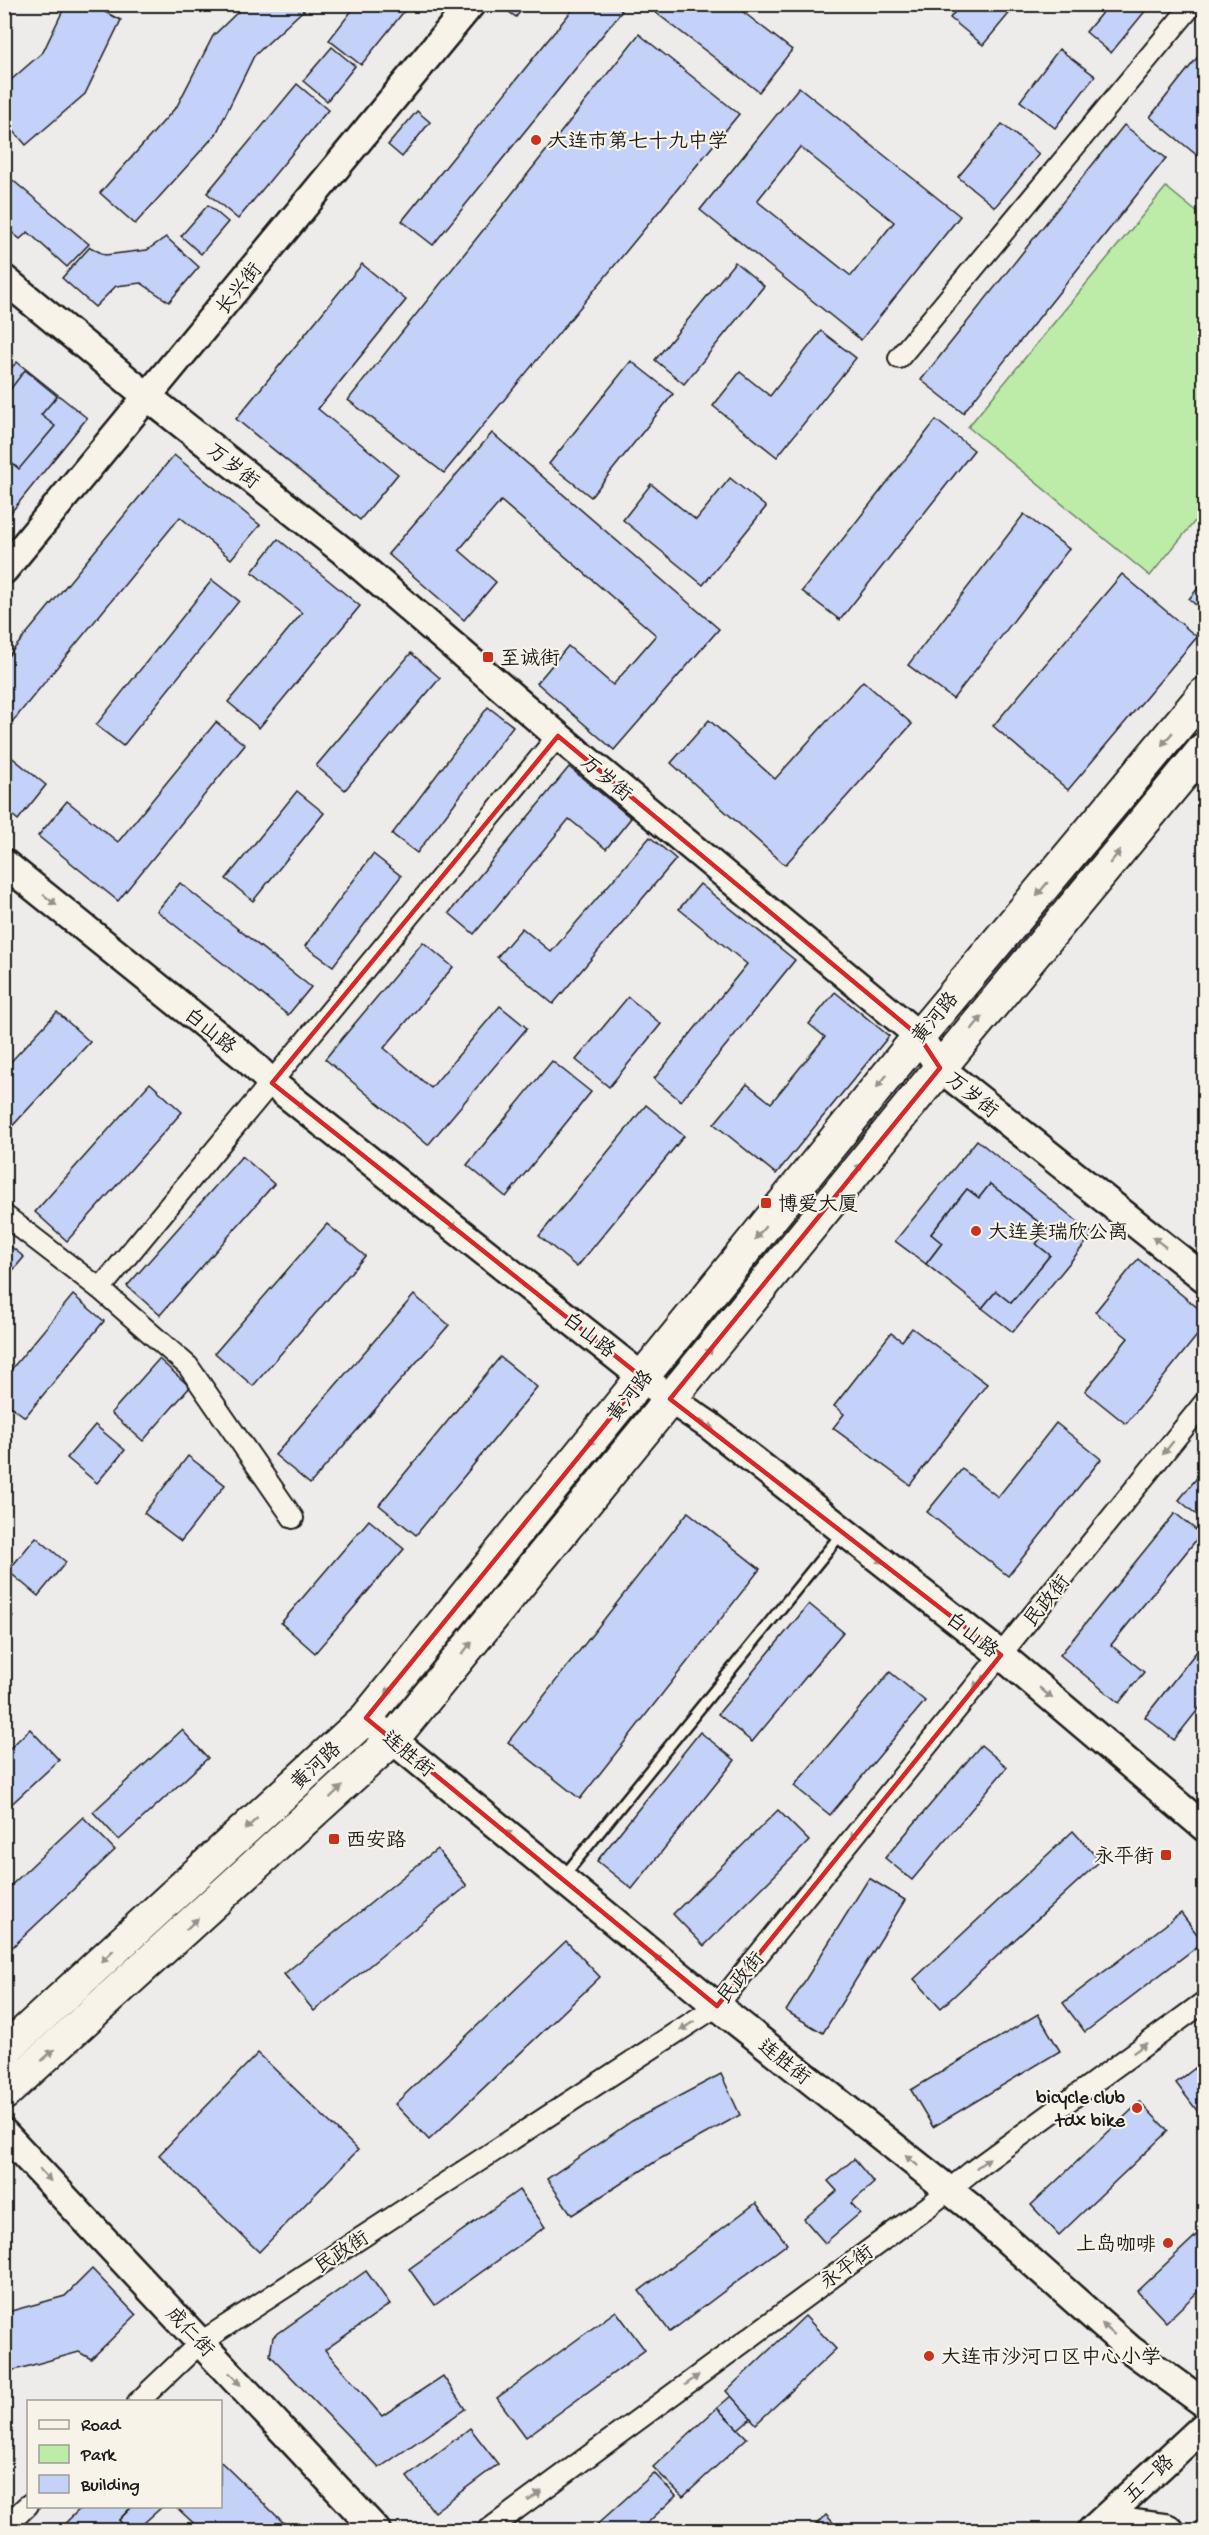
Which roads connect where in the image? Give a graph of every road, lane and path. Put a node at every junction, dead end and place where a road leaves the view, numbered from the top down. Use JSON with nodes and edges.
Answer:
{"nodes":[{"id":1,"x":471,"y":4,"type":"edge"},
{"id":2,"x":1192,"y":4,"type":"edge"},
{"id":3,"x":4,"y":279,"type":"edge"},
{"id":4,"x":899,"y":358,"type":"dead end"},
{"id":5,"x":148,"y":397,"type":"junction"},
{"id":6,"x":4,"y":570,"type":"edge"},
{"id":7,"x":1204,"y":694,"type":"edge"},
{"id":8,"x":558,"y":736,"type":"junction"},
{"id":9,"x":1204,"y":749,"type":"edge"},
{"id":10,"x":4,"y":863,"type":"edge"},
{"id":11,"x":919,"y":1036,"type":"junction"},
{"id":12,"x":940,"y":1068,"type":"junction"},
{"id":13,"x":272,"y":1083,"type":"junction"},
{"id":14,"x":4,"y":1215,"type":"edge"},
{"id":15,"x":1204,"y":1278,"type":"edge"},
{"id":16,"x":100,"y":1289,"type":"junction"},
{"id":17,"x":643,"y":1378,"type":"junction"},
{"id":18,"x":670,"y":1399,"type":"junction"},
{"id":19,"x":1204,"y":1403,"type":"edge"},
{"id":20,"x":293,"y":1518,"type":"dead end"},
{"id":21,"x":844,"y":1532,"type":"junction"},
{"id":22,"x":1000,"y":1655,"type":"junction"},
{"id":23,"x":366,"y":1718,"type":"junction"},
{"id":24,"x":393,"y":1739,"type":"junction"},
{"id":25,"x":1204,"y":1827,"type":"edge"},
{"id":26,"x":562,"y":1878,"type":"junction"},
{"id":27,"x":1204,"y":2002,"type":"edge"},
{"id":28,"x":717,"y":2006,"type":"junction"},
{"id":29,"x":4,"y":2050,"type":"edge"},
{"id":30,"x":4,"y":2094,"type":"edge"},
{"id":31,"x":4,"y":2133,"type":"edge"},
{"id":32,"x":948,"y":2190,"type":"junction"},
{"id":33,"x":201,"y":2342,"type":"junction"},
{"id":34,"x":140,"y":2400,"type":"edge"},
{"id":35,"x":1204,"y":2403,"type":"edge"},
{"id":36,"x":1204,"y":2426,"type":"edge"},
{"id":37,"x":27,"y":2506,"type":"edge"},
{"id":38,"x":4,"y":2528,"type":"edge"},
{"id":39,"x":376,"y":2530,"type":"edge"},
{"id":40,"x":488,"y":2530,"type":"edge"},
{"id":41,"x":1092,"y":2530,"type":"edge"},
{"id":42,"x":1113,"y":2530,"type":"edge"},
{"id":43,"x":1170,"y":2530,"type":"edge"}],
"edges":[{"from":1,"to":5,"type":"street","name":"长兴街"},
{"from":2,"to":4,"type":"street"},
{"from":3,"to":5,"type":"street","name":"万岁街"},
{"from":5,"to":6,"type":"street","name":"长兴街"},
{"from":5,"to":8,"type":"street","name":"万岁街"},
{"from":7,"to":11,"type":"main road","name":"黄河路","one_way":true},
{"from":8,"to":11,"type":"street","name":"万岁街"},
{"from":8,"to":13,"type":"street"},
{"from":12,"to":9,"type":"main road","name":"黄河路","one_way":true},
{"from":10,"to":13,"type":"street","name":"白山路","one_way":true},
{"from":11,"to":12,"type":"street","name":"万岁街"},
{"from":11,"to":17,"type":"main road","name":"黄河路","one_way":true},
{"from":15,"to":12,"type":"street","name":"万岁街","one_way":true},
{"from":18,"to":12,"type":"main road","name":"黄河路","one_way":true},
{"from":13,"to":16,"type":"street"},
{"from":13,"to":17,"type":"street","name":"白山路","one_way":true},
{"from":14,"to":16,"type":"street"},
{"from":16,"to":20,"type":"street"},
{"from":17,"to":18,"type":"street","name":"白山路"},
{"from":17,"to":23,"type":"main road","name":"黄河路","one_way":true},
{"from":18,"to":21,"type":"street","name":"白山路","one_way":true},
{"from":24,"to":18,"type":"main road","name":"黄河路","one_way":true},
{"from":19,"to":22,"type":"street","name":"民政街","one_way":true},
{"from":21,"to":22,"type":"street","name":"白山路","one_way":true},
{"from":21,"to":26,"type":"lane"},
{"from":22,"to":25,"type":"street","name":"白山路","one_way":true},
{"from":22,"to":28,"type":"street","name":"民政街","one_way":true},
{"from":23,"to":24,"type":"street","name":"连胜街"},
{"from":23,"to":29,"type":"main road","name":"黄河路","one_way":true},
{"from":26,"to":24,"type":"street","name":"连胜街","one_way":true},
{"from":30,"to":24,"type":"main road","name":"黄河路","one_way":true},
{"from":28,"to":26,"type":"street","name":"连胜街","one_way":true},
{"from":32,"to":27,"type":"street","name":"永平街","one_way":true},
{"from":32,"to":28,"type":"street","name":"连胜街","one_way":true},
{"from":28,"to":33,"type":"street","name":"民政街","one_way":true},
{"from":31,"to":33,"type":"street","name":"成仁街","one_way":true},
{"from":35,"to":32,"type":"street","name":"连胜街","one_way":true},
{"from":40,"to":32,"type":"street","name":"永平街","one_way":true},
{"from":33,"to":34,"type":"street","name":"民政街"},
{"from":33,"to":39,"type":"street","name":"成仁街","one_way":true},
{"from":36,"to":41,"type":"street","name":"五一路"},
{"from":37,"to":38,"type":"street"},
{"from":42,"to":43,"type":"street"}]}
